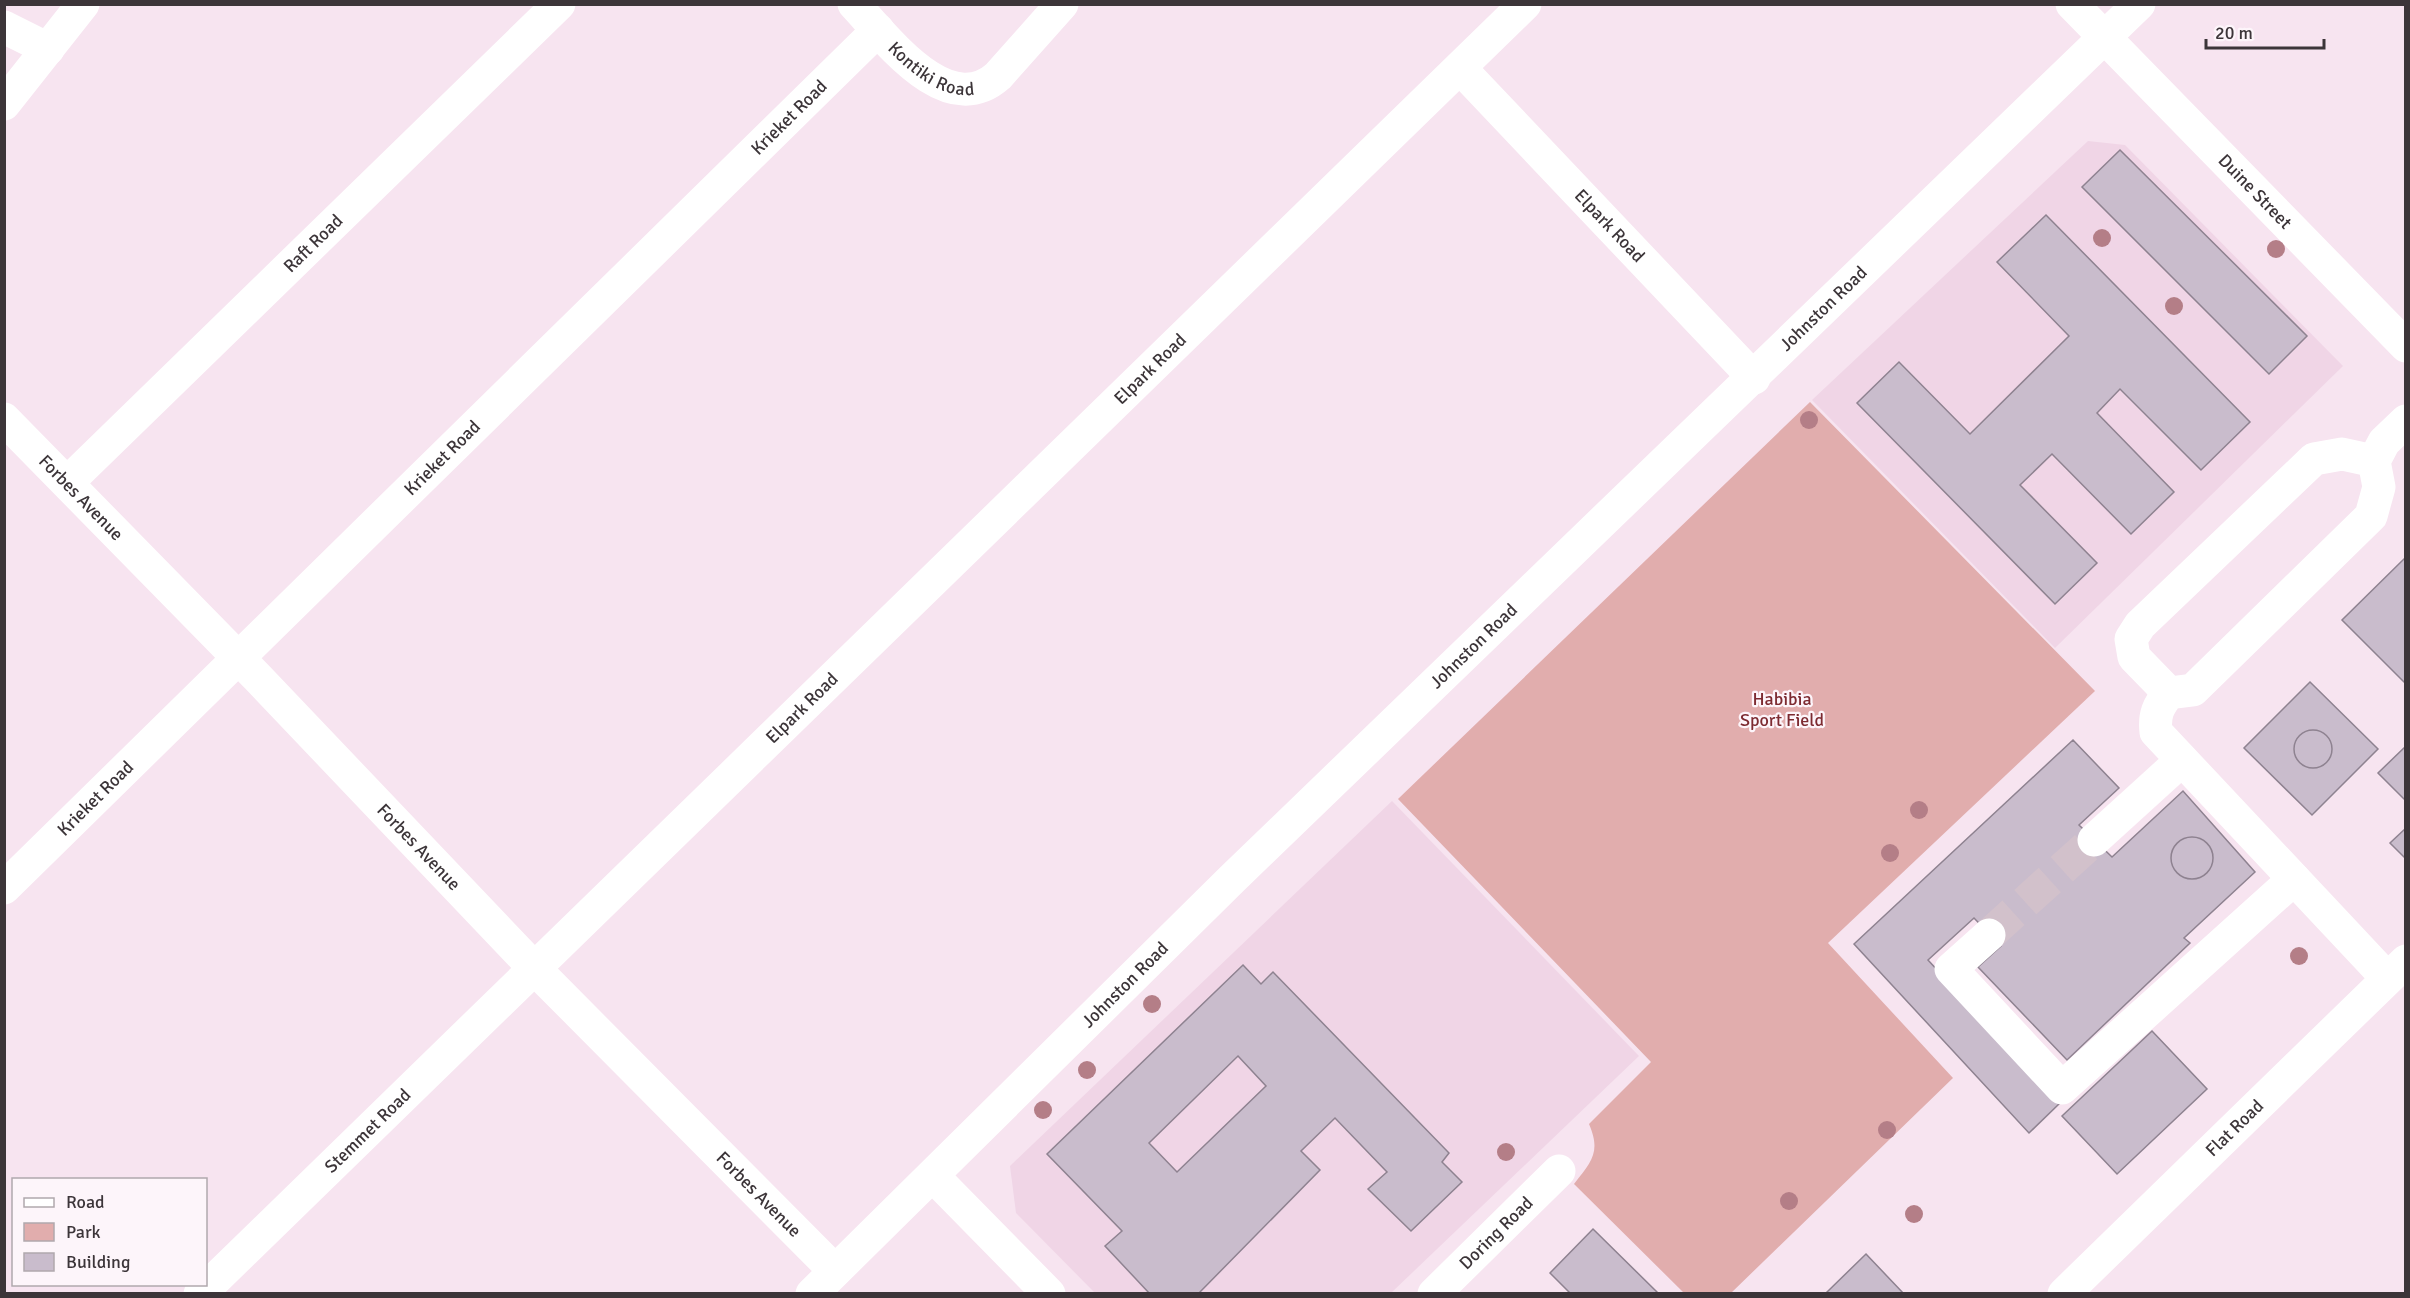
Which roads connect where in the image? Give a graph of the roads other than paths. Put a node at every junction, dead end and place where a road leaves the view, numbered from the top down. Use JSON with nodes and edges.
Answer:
{"nodes":[{"id":1,"x":83,"y":4,"type":"edge"},
{"id":2,"x":559,"y":4,"type":"edge"},
{"id":3,"x":854,"y":4,"type":"edge"},
{"id":4,"x":1062,"y":4,"type":"edge"},
{"id":5,"x":1525,"y":4,"type":"edge"},
{"id":6,"x":2072,"y":4,"type":"edge"},
{"id":7,"x":2139,"y":4,"type":"edge"},
{"id":8,"x":4,"y":27,"type":"edge"},
{"id":9,"x":878,"y":30,"type":"junction"},
{"id":10,"x":2105,"y":38,"type":"junction"},
{"id":11,"x":48,"y":49,"type":"junction"},
{"id":12,"x":1461,"y":69,"type":"junction"},
{"id":13,"x":4,"y":104,"type":"edge"},
{"id":14,"x":2406,"y":346,"type":"edge"},
{"id":15,"x":1754,"y":378,"type":"junction"},
{"id":16,"x":4,"y":419,"type":"edge"},
{"id":17,"x":2406,"y":421,"type":"edge"},
{"id":18,"x":2374,"y":461,"type":"junction"},
{"id":19,"x":68,"y":482,"type":"junction"},
{"id":20,"x":238,"y":659,"type":"junction"},
{"id":21,"x":2169,"y":693,"type":"junction"},
{"id":22,"x":2182,"y":760,"type":"junction"},
{"id":23,"x":2094,"y":840,"type":"tunnel mouth"},
{"id":24,"x":2294,"y":879,"type":"junction"},
{"id":25,"x":4,"y":888,"type":"edge"},
{"id":26,"x":1989,"y":934,"type":"tunnel mouth"},
{"id":27,"x":534,"y":968,"type":"junction"},
{"id":28,"x":2396,"y":970,"type":"edge"},
{"id":29,"x":1559,"y":1171,"type":"dead end"},
{"id":30,"x":933,"y":1176,"type":"junction"},
{"id":31,"x":823,"y":1282,"type":"edge"},
{"id":32,"x":200,"y":1293,"type":"edge"},
{"id":33,"x":1049,"y":1293,"type":"edge"},
{"id":34,"x":1434,"y":1293,"type":"edge"},
{"id":35,"x":2064,"y":1293,"type":"edge"}],
"edges":[{"from":1,"to":11,"type":"street"},
{"from":2,"to":19,"type":"street","name":"Raft Road"},
{"from":3,"to":9,"type":"street","name":"Kontiki Road"},
{"from":4,"to":9,"type":"street","name":"Kontiki Road"},
{"from":5,"to":12,"type":"street"},
{"from":6,"to":10,"type":"street","name":"Duine Street"},
{"from":7,"to":10,"type":"street","name":"Johnston Road"},
{"from":8,"to":11,"type":"street"},
{"from":9,"to":20,"type":"street","name":"Krieket Road"},
{"from":10,"to":14,"type":"street","name":"Duine Street"},
{"from":10,"to":15,"type":"street","name":"Johnston Road"},
{"from":11,"to":13,"type":"street"},
{"from":12,"to":15,"type":"street","name":"Elpark Road"},
{"from":12,"to":27,"type":"street","name":"Elpark Road"},
{"from":15,"to":30,"type":"street","name":"Johnston Road"},
{"from":16,"to":19,"type":"street","name":"Forbes Avenue"},
{"from":17,"to":18,"type":"street"},
{"from":18,"to":21,"type":"street"},
{"from":18,"to":21,"type":"street"},
{"from":19,"to":20,"type":"street","name":"Forbes Avenue"},
{"from":20,"to":25,"type":"street","name":"Krieket Road"},
{"from":20,"to":27,"type":"street","name":"Forbes Avenue"},
{"from":21,"to":22,"type":"street"},
{"from":22,"to":23,"type":"street"},
{"from":22,"to":24,"type":"street"},
{"from":24,"to":26,"type":"street"},
{"from":24,"to":28,"type":"street"},
{"from":27,"to":31,"type":"street","name":"Forbes Avenue"},
{"from":27,"to":32,"type":"street","name":"Stemmet Road"},
{"from":28,"to":35,"type":"street","name":"Flat Road"},
{"from":29,"to":34,"type":"street","name":"Doring Road"},
{"from":30,"to":31,"type":"street","name":"Johnston Road"},
{"from":30,"to":33,"type":"street"}]}
